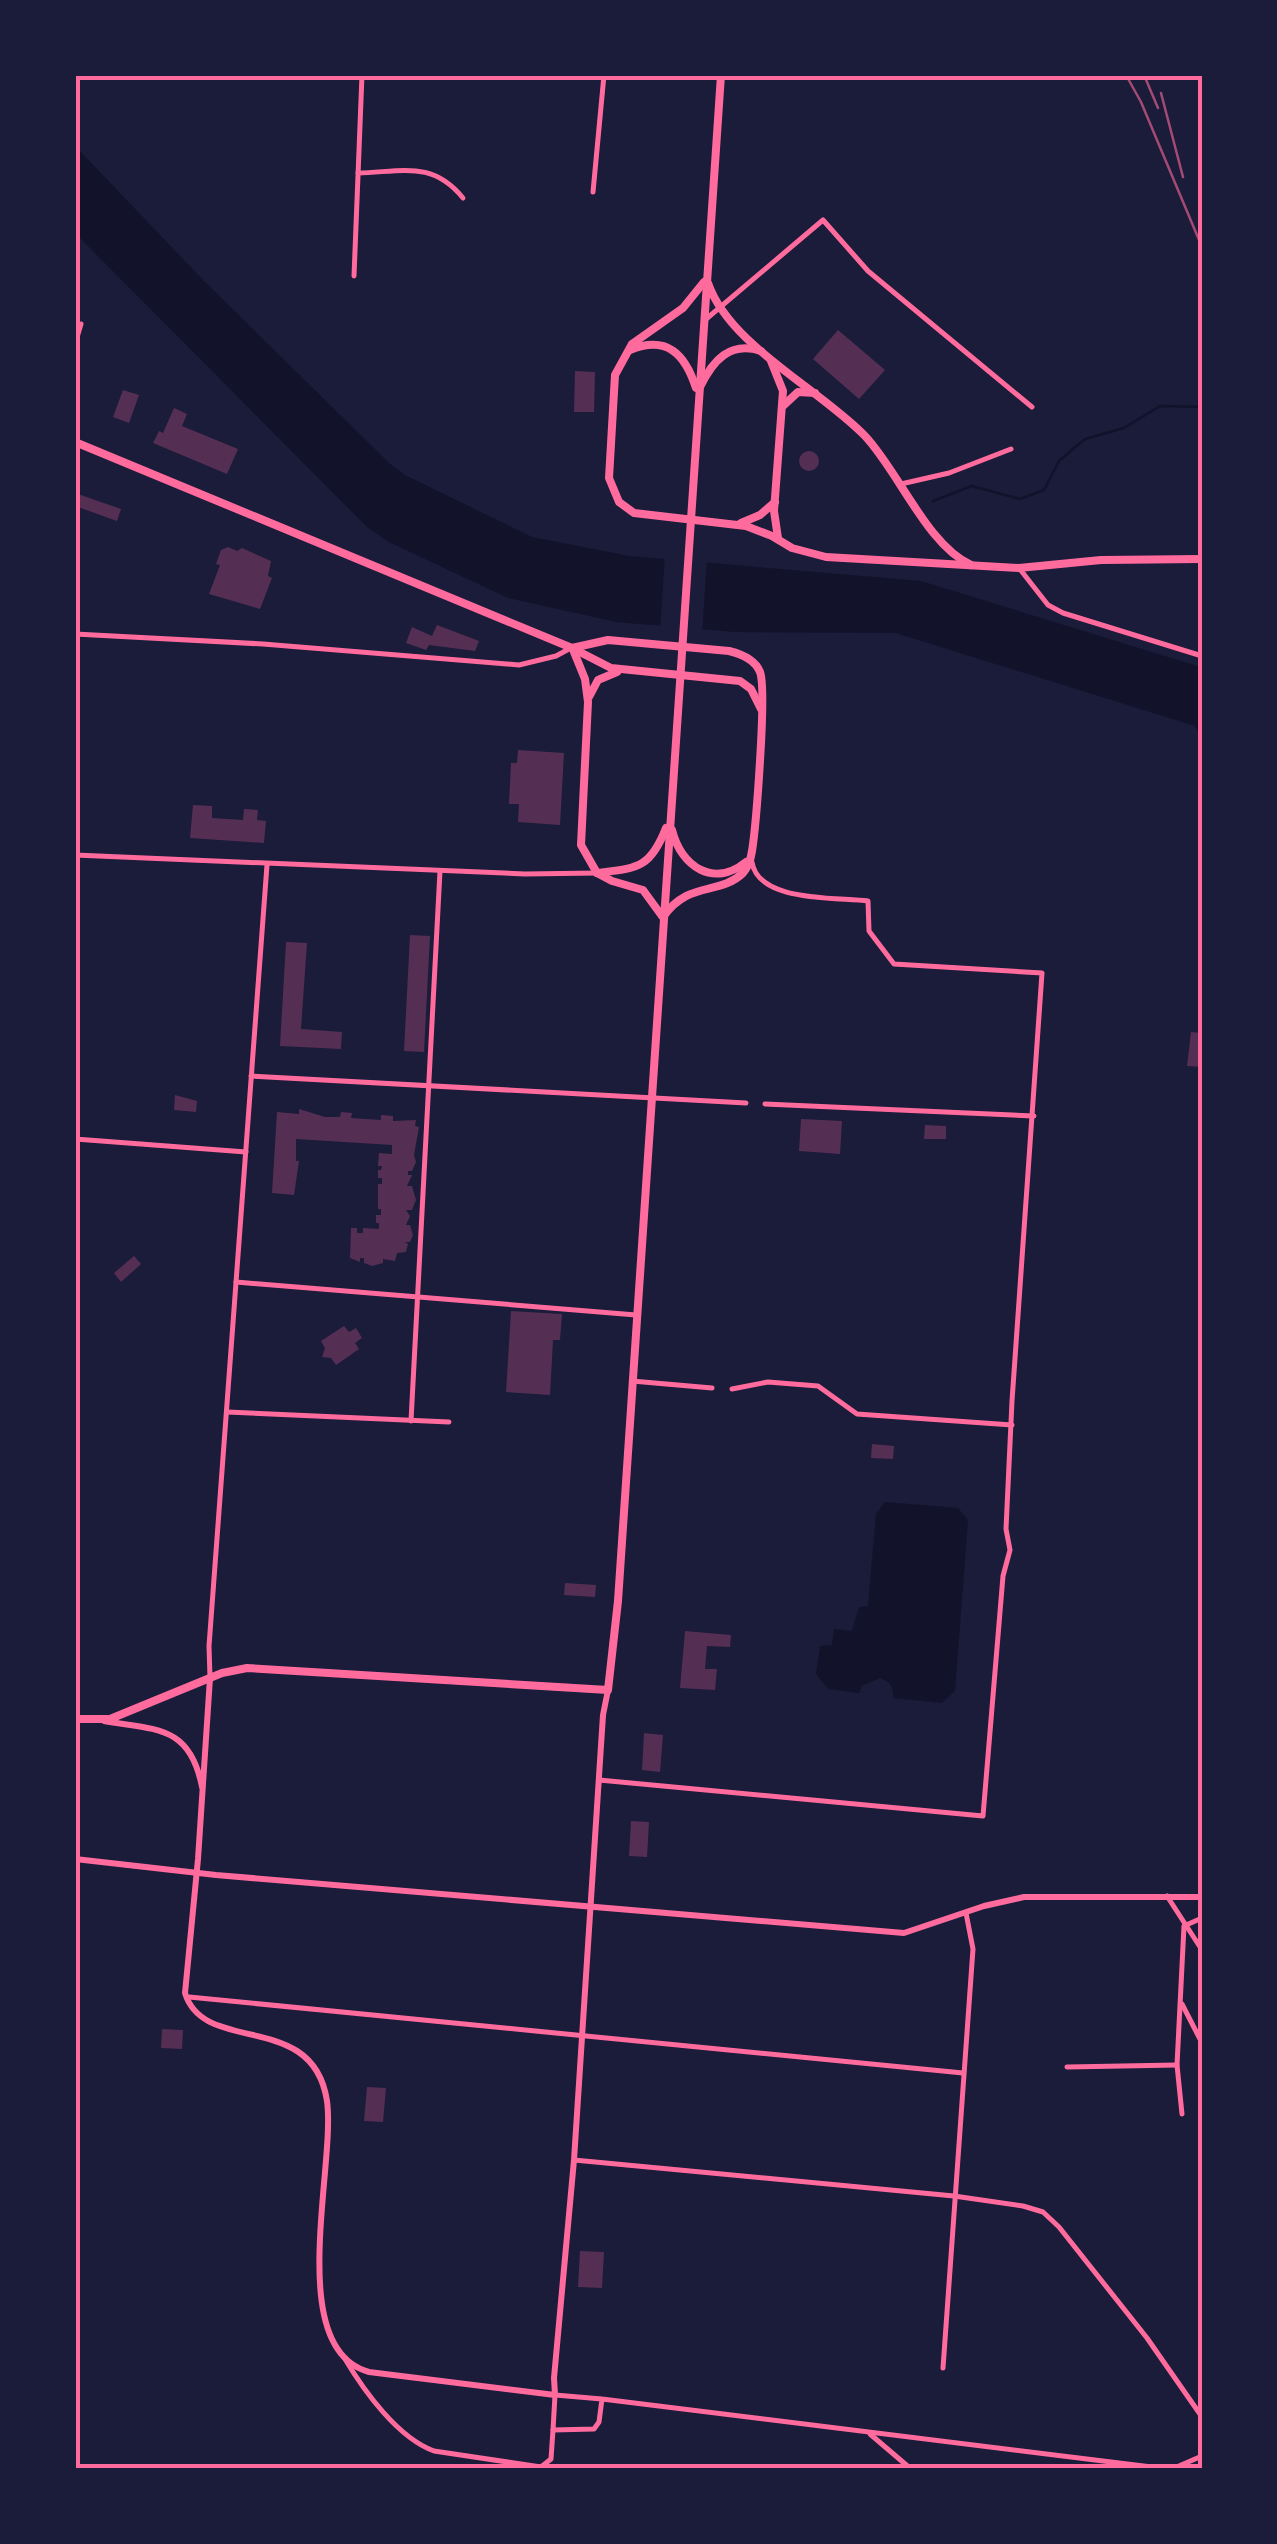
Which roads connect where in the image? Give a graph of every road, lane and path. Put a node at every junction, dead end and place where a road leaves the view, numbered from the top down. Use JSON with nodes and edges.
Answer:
{"nodes":[{"id":1,"x":362,"y":75,"type":"edge"},
{"id":2,"x":604,"y":75,"type":"edge"},
{"id":3,"x":720,"y":75,"type":"edge"},
{"id":4,"x":358,"y":173,"type":"junction"},
{"id":5,"x":593,"y":192,"type":"dead end"},
{"id":6,"x":464,"y":198,"type":"dead end"},
{"id":7,"x":354,"y":276,"type":"dead end"},
{"id":8,"x":707,"y":278,"type":"junction"},
{"id":9,"x":719,"y":308,"type":"junction"},
{"id":10,"x":703,"y":322,"type":"junction"},
{"id":11,"x":82,"y":324,"type":"dead end"},
{"id":12,"x":75,"y":344,"type":"edge"},
{"id":13,"x":766,"y":354,"type":"junction"},
{"id":14,"x":623,"y":356,"type":"junction"},
{"id":15,"x":697,"y":393,"type":"junction"},
{"id":16,"x":827,"y":400,"type":"junction"},
{"id":17,"x":783,"y":406,"type":"junction"},
{"id":18,"x":1032,"y":406,"type":"dead end"},
{"id":19,"x":75,"y":442,"type":"edge"},
{"id":20,"x":1011,"y":449,"type":"dead end"},
{"id":21,"x":901,"y":484,"type":"junction"},
{"id":22,"x":775,"y":502,"type":"junction"},
{"id":23,"x":730,"y":524,"type":"junction"},
{"id":24,"x":780,"y":542,"type":"junction"},
{"id":25,"x":1202,"y":559,"type":"edge"},
{"id":26,"x":980,"y":568,"type":"junction"},
{"id":27,"x":1019,"y":568,"type":"junction"},
{"id":28,"x":75,"y":634,"type":"edge"},
{"id":29,"x":572,"y":648,"type":"junction"},
{"id":30,"x":1202,"y":656,"type":"edge"},
{"id":31,"x":622,"y":670,"type":"junction"},
{"id":32,"x":588,"y":702,"type":"junction"},
{"id":33,"x":761,"y":708,"type":"junction"},
{"id":34,"x":670,"y":820,"type":"junction"},
{"id":35,"x":752,"y":854,"type":"junction"},
{"id":36,"x":75,"y":855,"type":"edge"},
{"id":37,"x":267,"y":864,"type":"junction"},
{"id":38,"x":440,"y":871,"type":"junction"},
{"id":39,"x":598,"y":872,"type":"junction"},
{"id":40,"x":662,"y":918,"type":"junction"},
{"id":41,"x":252,"y":1076,"type":"junction"},
{"id":42,"x":429,"y":1086,"type":"junction"},
{"id":43,"x":651,"y":1099,"type":"junction"},
{"id":44,"x":746,"y":1103,"type":"dead end"},
{"id":45,"x":764,"y":1104,"type":"dead end"},
{"id":46,"x":1034,"y":1116,"type":"junction"},
{"id":47,"x":75,"y":1139,"type":"edge"},
{"id":48,"x":246,"y":1152,"type":"junction"},
{"id":49,"x":236,"y":1282,"type":"junction"},
{"id":50,"x":418,"y":1297,"type":"junction"},
{"id":51,"x":636,"y":1315,"type":"junction"},
{"id":52,"x":632,"y":1381,"type":"junction"},
{"id":53,"x":712,"y":1388,"type":"dead end"},
{"id":54,"x":732,"y":1389,"type":"dead end"},
{"id":55,"x":226,"y":1412,"type":"junction"},
{"id":56,"x":411,"y":1420,"type":"junction"},
{"id":57,"x":449,"y":1422,"type":"dead end"},
{"id":58,"x":1012,"y":1425,"type":"junction"},
{"id":59,"x":210,"y":1678,"type":"junction"},
{"id":60,"x":608,"y":1690,"type":"junction"},
{"id":61,"x":75,"y":1719,"type":"edge"},
{"id":62,"x":103,"y":1720,"type":"junction"},
{"id":63,"x":599,"y":1780,"type":"junction"},
{"id":64,"x":203,"y":1796,"type":"junction"},
{"id":65,"x":75,"y":1859,"type":"edge"},
{"id":66,"x":197,"y":1871,"type":"junction"},
{"id":67,"x":1167,"y":1896,"type":"junction"},
{"id":68,"x":1202,"y":1897,"type":"edge"},
{"id":69,"x":592,"y":1907,"type":"junction"},
{"id":70,"x":966,"y":1912,"type":"junction"},
{"id":71,"x":1202,"y":1918,"type":"edge"},
{"id":72,"x":1184,"y":1926,"type":"junction"},
{"id":73,"x":1202,"y":1950,"type":"edge"},
{"id":74,"x":186,"y":1998,"type":"junction"},
{"id":75,"x":1181,"y":2002,"type":"junction"},
{"id":76,"x":582,"y":2034,"type":"junction"},
{"id":77,"x":1202,"y":2042,"type":"edge"},
{"id":78,"x":1177,"y":2065,"type":"junction"},
{"id":79,"x":1067,"y":2067,"type":"dead end"},
{"id":80,"x":962,"y":2074,"type":"junction"},
{"id":81,"x":1182,"y":2114,"type":"dead end"},
{"id":82,"x":574,"y":2160,"type":"junction"},
{"id":83,"x":954,"y":2196,"type":"junction"},
{"id":84,"x":345,"y":2359,"type":"junction"},
{"id":85,"x":943,"y":2368,"type":"dead end"},
{"id":86,"x":555,"y":2395,"type":"junction"},
{"id":87,"x":602,"y":2399,"type":"junction"},
{"id":88,"x":1202,"y":2416,"type":"edge"},
{"id":89,"x":553,"y":2430,"type":"junction"},
{"id":90,"x":867,"y":2432,"type":"junction"},
{"id":91,"x":1202,"y":2456,"type":"edge"},
{"id":92,"x":911,"y":2469,"type":"edge"},
{"id":93,"x":1170,"y":2469,"type":"edge"}],
"edges":[{"from":1,"to":4,"type":"street"},
{"from":2,"to":5,"type":"street"},
{"from":3,"to":8,"type":"main road"},
{"from":4,"to":6,"type":"street"},
{"from":4,"to":7,"type":"street"},
{"from":8,"to":9,"type":"main road"},
{"from":8,"to":10,"type":"main road"},
{"from":8,"to":14,"type":"main road"},
{"from":9,"to":10,"type":"street"},
{"from":9,"to":13,"type":"main road"},
{"from":9,"to":18,"type":"street"},
{"from":10,"to":15,"type":"main road"},
{"from":11,"to":12,"type":"street"},
{"from":13,"to":15,"type":"main road"},
{"from":13,"to":16,"type":"main road"},
{"from":13,"to":17,"type":"main road"},
{"from":14,"to":15,"type":"main road"},
{"from":14,"to":23,"type":"main road"},
{"from":15,"to":34,"type":"main road"},
{"from":16,"to":17,"type":"main road"},
{"from":16,"to":21,"type":"main road"},
{"from":17,"to":22,"type":"main road"},
{"from":19,"to":29,"type":"main road"},
{"from":20,"to":21,"type":"street"},
{"from":21,"to":26,"type":"main road"},
{"from":22,"to":23,"type":"main road"},
{"from":22,"to":24,"type":"main road"},
{"from":23,"to":24,"type":"main road"},
{"from":24,"to":26,"type":"main road"},
{"from":25,"to":27,"type":"main road"},
{"from":26,"to":27,"type":"main road"},
{"from":27,"to":30,"type":"street"},
{"from":28,"to":29,"type":"street"},
{"from":29,"to":31,"type":"main road"},
{"from":29,"to":32,"type":"main road"},
{"from":29,"to":33,"type":"main road"},
{"from":31,"to":32,"type":"main road"},
{"from":31,"to":33,"type":"main road"},
{"from":32,"to":39,"type":"main road"},
{"from":33,"to":35,"type":"main road"},
{"from":34,"to":35,"type":"main road"},
{"from":34,"to":39,"type":"main road"},
{"from":34,"to":40,"type":"main road"},
{"from":35,"to":40,"type":"main road"},
{"from":35,"to":46,"type":"street"},
{"from":36,"to":37,"type":"street"},
{"from":37,"to":38,"type":"street"},
{"from":37,"to":41,"type":"street"},
{"from":38,"to":39,"type":"street"},
{"from":38,"to":42,"type":"street"},
{"from":39,"to":40,"type":"main road"},
{"from":40,"to":43,"type":"main road"},
{"from":41,"to":42,"type":"street"},
{"from":41,"to":48,"type":"street"},
{"from":42,"to":43,"type":"street"},
{"from":42,"to":50,"type":"street"},
{"from":43,"to":44,"type":"street"},
{"from":43,"to":51,"type":"main road"},
{"from":45,"to":46,"type":"street"},
{"from":46,"to":58,"type":"street"},
{"from":47,"to":48,"type":"street"},
{"from":48,"to":49,"type":"street"},
{"from":49,"to":50,"type":"street"},
{"from":49,"to":55,"type":"street"},
{"from":50,"to":51,"type":"street"},
{"from":50,"to":56,"type":"street"},
{"from":51,"to":52,"type":"main road"},
{"from":52,"to":53,"type":"street"},
{"from":52,"to":60,"type":"main road"},
{"from":54,"to":58,"type":"street"},
{"from":55,"to":56,"type":"street"},
{"from":55,"to":59,"type":"street"},
{"from":56,"to":57,"type":"street"},
{"from":58,"to":63,"type":"street"},
{"from":59,"to":60,"type":"main road"},
{"from":59,"to":62,"type":"main road"},
{"from":59,"to":64,"type":"street"},
{"from":60,"to":63,"type":"street"},
{"from":61,"to":62,"type":"main road"},
{"from":62,"to":64,"type":"street"},
{"from":63,"to":69,"type":"street"},
{"from":64,"to":66,"type":"street"},
{"from":65,"to":66,"type":"street"},
{"from":66,"to":69,"type":"street"},
{"from":66,"to":74,"type":"street"},
{"from":67,"to":68,"type":"street"},
{"from":67,"to":70,"type":"street"},
{"from":67,"to":72,"type":"street"},
{"from":69,"to":70,"type":"street"},
{"from":69,"to":76,"type":"street"},
{"from":70,"to":80,"type":"street"},
{"from":71,"to":72,"type":"street"},
{"from":72,"to":73,"type":"street"},
{"from":72,"to":75,"type":"street"},
{"from":74,"to":76,"type":"street"},
{"from":74,"to":84,"type":"street"},
{"from":75,"to":77,"type":"street"},
{"from":75,"to":78,"type":"street"},
{"from":76,"to":80,"type":"street"},
{"from":76,"to":82,"type":"street"},
{"from":78,"to":79,"type":"street"},
{"from":78,"to":81,"type":"street"},
{"from":80,"to":83,"type":"street"},
{"from":82,"to":83,"type":"street"},
{"from":82,"to":86,"type":"street"},
{"from":83,"to":85,"type":"street"},
{"from":83,"to":88,"type":"street"},
{"from":84,"to":86,"type":"street"},
{"from":84,"to":89,"type":"street"},
{"from":86,"to":87,"type":"street"},
{"from":86,"to":89,"type":"street"},
{"from":87,"to":89,"type":"street"},
{"from":87,"to":90,"type":"street"},
{"from":90,"to":92,"type":"street"},
{"from":90,"to":93,"type":"street"},
{"from":91,"to":93,"type":"street"}]}
